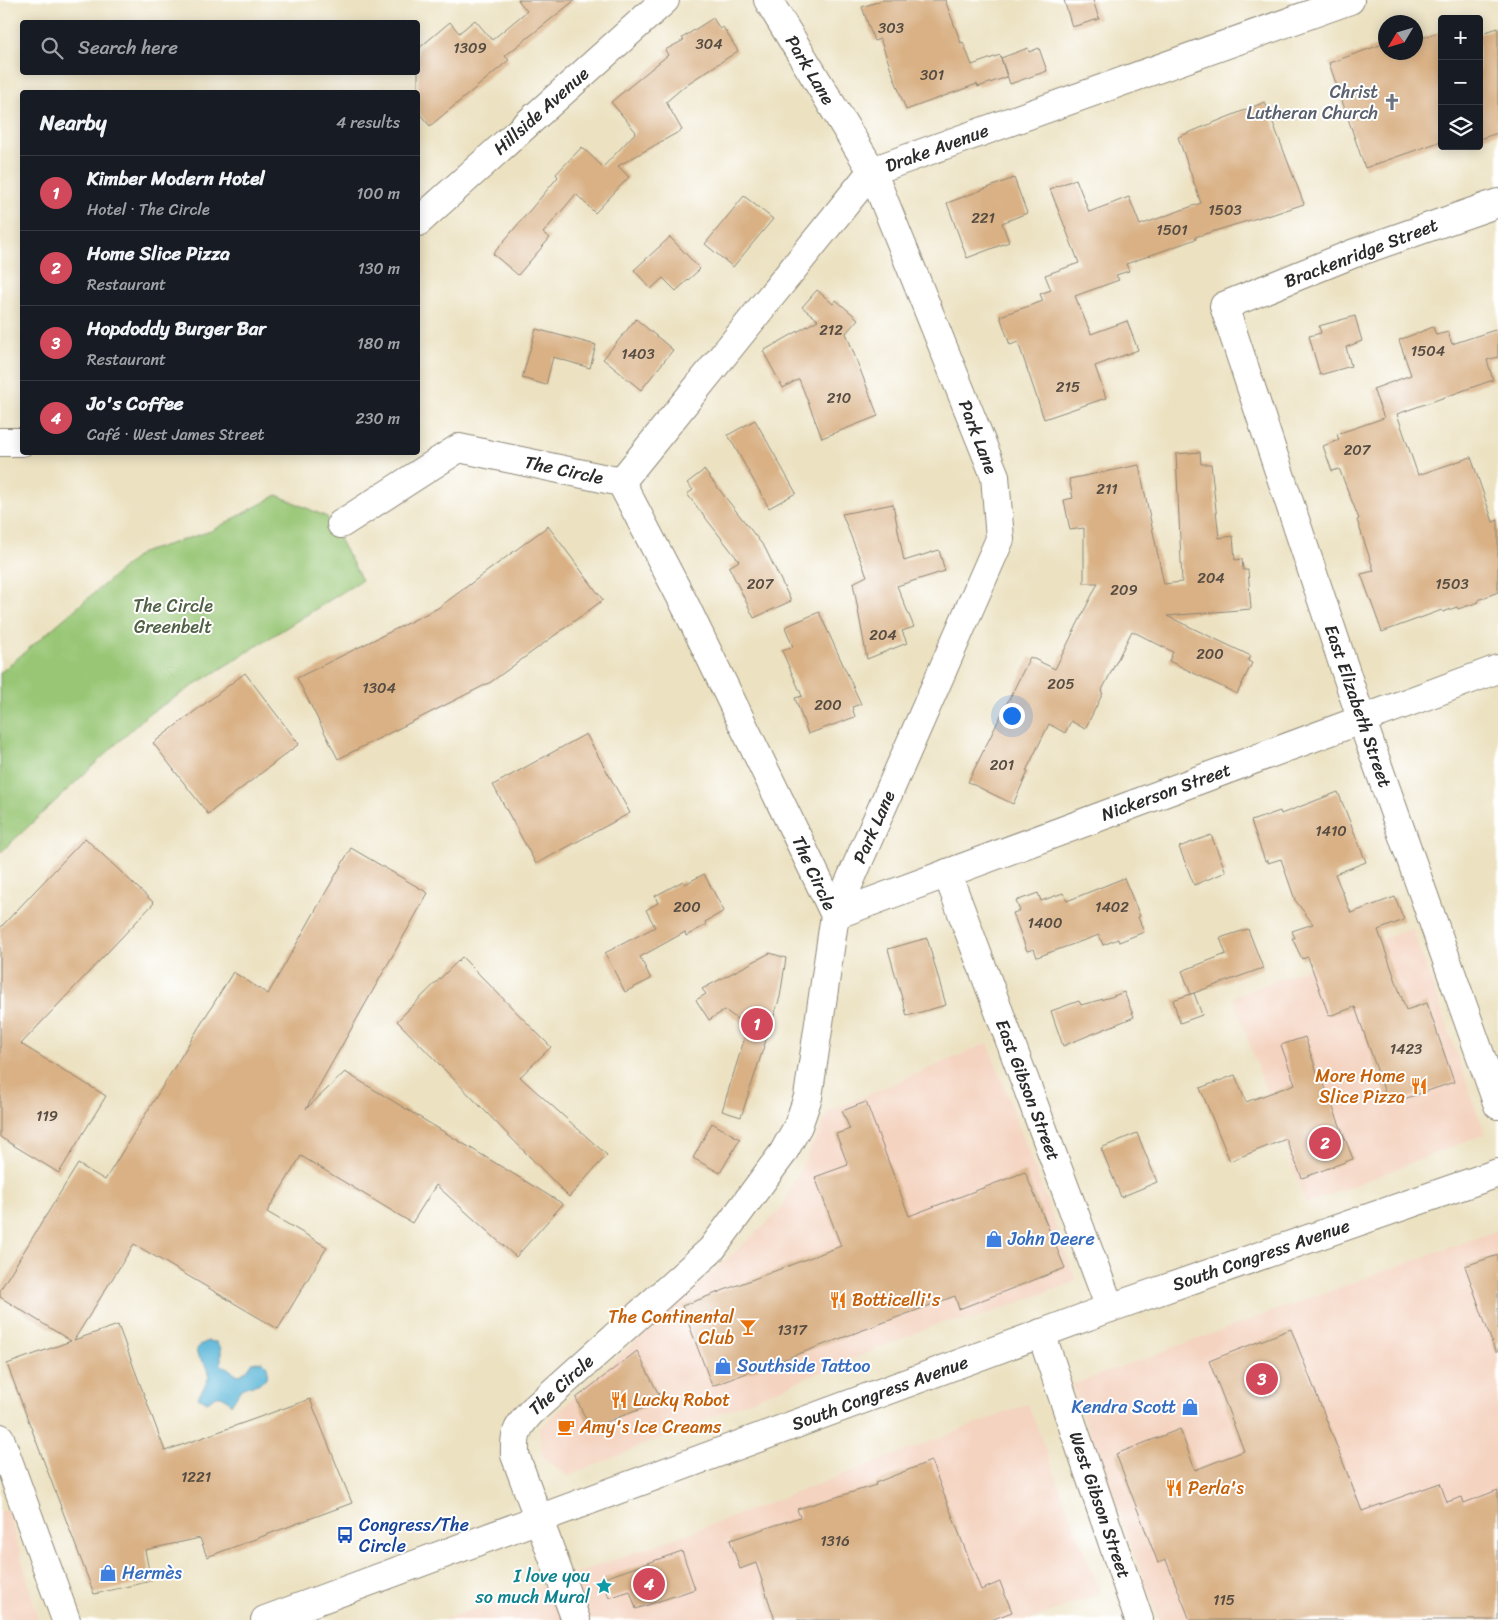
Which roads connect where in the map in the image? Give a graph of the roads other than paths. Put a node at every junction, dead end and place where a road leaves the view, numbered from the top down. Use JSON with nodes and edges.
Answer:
{"nodes":[{"id":1,"x":665,"y":0,"type":"edge"},
{"id":2,"x":768,"y":0,"type":"edge"},
{"id":3,"x":1350,"y":0,"type":"edge"},
{"id":4,"x":872,"y":171,"type":"junction"},
{"id":5,"x":1498,"y":203,"type":"edge"},
{"id":6,"x":420,"y":220,"type":"edge"},
{"id":7,"x":1224,"y":306,"type":"joint"},
{"id":8,"x":0,"y":442,"type":"edge"},
{"id":9,"x":20,"y":442,"type":"edge"},
{"id":10,"x":621,"y":482,"type":"junction"},
{"id":11,"x":341,"y":524,"type":"dead end"},
{"id":12,"x":1498,"y":669,"type":"edge"},
{"id":13,"x":1362,"y":721,"type":"junction"},
{"id":14,"x":947,"y":872,"type":"junction"},
{"id":15,"x":835,"y":915,"type":"junction"},
{"id":16,"x":1498,"y":1105,"type":"edge"},
{"id":17,"x":1498,"y":1173,"type":"edge"},
{"id":18,"x":1110,"y":1308,"type":"junction"},
{"id":19,"x":1041,"y":1333,"type":"junction"},
{"id":20,"x":0,"y":1438,"type":"edge"},
{"id":21,"x":10,"y":1500,"type":"edge"},
{"id":22,"x":540,"y":1519,"type":"junction"},
{"id":23,"x":66,"y":1620,"type":"edge"},
{"id":24,"x":265,"y":1620,"type":"edge"},
{"id":25,"x":576,"y":1620,"type":"edge"},
{"id":26,"x":1139,"y":1620,"type":"edge"}],
"edges":[{"from":1,"to":6,"type":"street","name":"Hillside Avenue"},
{"from":2,"to":4,"type":"street","name":"Park Lane"},
{"from":3,"to":4,"type":"street","name":"Drake Avenue"},
{"from":4,"to":10,"type":"street","name":"Drake Avenue"},
{"from":4,"to":15,"type":"street","name":"Park Lane"},
{"from":5,"to":7,"type":"street","name":"Brackenridge Street"},
{"from":7,"to":13,"type":"street","name":"East Elizabeth Street"},
{"from":8,"to":9,"type":"street"},
{"from":10,"to":11,"type":"street","name":"The Circle"},
{"from":10,"to":15,"type":"street","name":"The Circle"},
{"from":12,"to":13,"type":"street","name":"Nickerson Street"},
{"from":13,"to":14,"type":"street","name":"Nickerson Street"},
{"from":13,"to":16,"type":"street","name":"East Elizabeth Street"},
{"from":14,"to":15,"type":"street","name":"Nickerson Street"},
{"from":14,"to":18,"type":"street","name":"East Gibson Street"},
{"from":15,"to":22,"type":"street","name":"The Circle"},
{"from":17,"to":18,"type":"street","name":"South Congress Avenue"},
{"from":18,"to":19,"type":"street","name":"South Congress Avenue"},
{"from":19,"to":22,"type":"street","name":"South Congress Avenue"},
{"from":19,"to":26,"type":"street","name":"West Gibson Street"},
{"from":20,"to":21,"type":"street"},
{"from":21,"to":23,"type":"street"},
{"from":22,"to":24,"type":"street","name":"South Congress Avenue"},
{"from":22,"to":25,"type":"street","name":"The Circle"}]}
